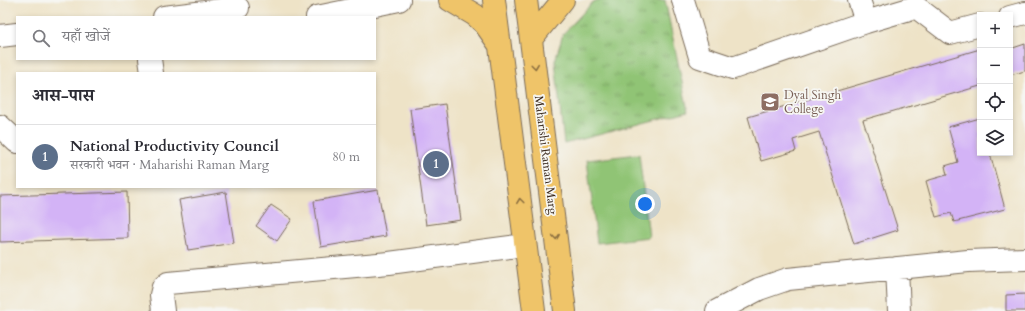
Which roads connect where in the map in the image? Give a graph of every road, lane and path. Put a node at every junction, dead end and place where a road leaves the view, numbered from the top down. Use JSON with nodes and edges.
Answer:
{"nodes":[{"id":1,"x":399,"y":0,"type":"edge"},
{"id":2,"x":450,"y":0,"type":"edge"},
{"id":3,"x":494,"y":0,"type":"edge"},
{"id":4,"x":526,"y":0,"type":"edge"},
{"id":5,"x":563,"y":0,"type":"edge"},
{"id":6,"x":683,"y":0,"type":"edge"},
{"id":7,"x":859,"y":0,"type":"edge"},
{"id":8,"x":239,"y":8,"type":"edge"},
{"id":9,"x":1025,"y":13,"type":"edge"},
{"id":10,"x":172,"y":16,"type":"edge"},
{"id":11,"x":322,"y":16,"type":"edge"},
{"id":12,"x":1013,"y":16,"type":"edge"},
{"id":13,"x":866,"y":22,"type":"junction"},
{"id":14,"x":977,"y":26,"type":"edge"},
{"id":15,"x":16,"y":34,"type":"edge"},
{"id":16,"x":0,"y":36,"type":"edge"},
{"id":17,"x":531,"y":39,"type":"junction"},
{"id":18,"x":500,"y":45,"type":"junction"},
{"id":19,"x":150,"y":60,"type":"edge"},
{"id":20,"x":152,"y":72,"type":"edge"},
{"id":21,"x":525,"y":245,"type":"junction"},
{"id":22,"x":1025,"y":259,"type":"edge"},
{"id":23,"x":897,"y":268,"type":"junction"},
{"id":24,"x":163,"y":311,"type":"edge"},
{"id":25,"x":534,"y":311,"type":"edge"},
{"id":26,"x":565,"y":311,"type":"edge"},
{"id":27,"x":717,"y":311,"type":"edge"},
{"id":28,"x":899,"y":311,"type":"edge"}],
"edges":[{"from":1,"to":11,"type":"street"},
{"from":2,"to":18,"type":"main road"},
{"from":3,"to":18,"type":"main road"},
{"from":4,"to":17,"type":"main road","name":"Maharishi Raman Marg"},
{"from":5,"to":17,"type":"main road"},
{"from":6,"to":13,"type":"street"},
{"from":7,"to":13,"type":"street"},
{"from":8,"to":10,"type":"street"},
{"from":9,"to":12,"type":"street"},
{"from":13,"to":14,"type":"street"},
{"from":15,"to":16,"type":"street"},
{"from":17,"to":26,"type":"main road","name":"Maharishi Raman Marg","one_way":true},
{"from":21,"to":18,"type":"main road","one_way":true},
{"from":19,"to":20,"type":"street"},
{"from":21,"to":24,"type":"street"},
{"from":21,"to":25,"type":"main road"},
{"from":22,"to":23,"type":"street"},
{"from":23,"to":27,"type":"street"},
{"from":23,"to":28,"type":"street"}]}
